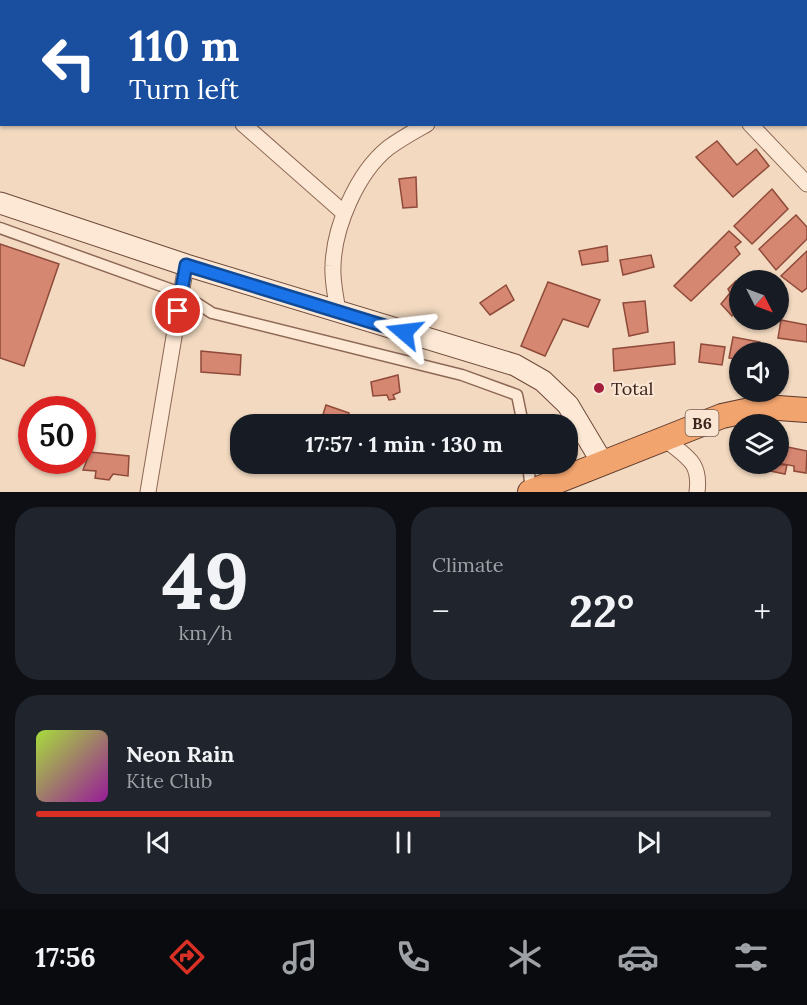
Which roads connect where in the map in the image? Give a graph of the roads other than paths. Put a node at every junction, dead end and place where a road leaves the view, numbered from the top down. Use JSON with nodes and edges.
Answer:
{"nodes":[{"id":1,"x":245,"y":126,"type":"edge"},
{"id":2,"x":424,"y":126,"type":"edge"},
{"id":3,"x":752,"y":126,"type":"edge"},
{"id":4,"x":807,"y":184,"type":"edge"},
{"id":5,"x":0,"y":203,"type":"edge"},
{"id":6,"x":344,"y":213,"type":"junction"},
{"id":7,"x":0,"y":228,"type":"edge"},
{"id":8,"x":186,"y":265,"type":"junction"},
{"id":9,"x":181,"y":293,"type":"junction"},
{"id":10,"x":338,"y":312,"type":"junction"},
{"id":11,"x":807,"y":410,"type":"edge"},
{"id":12,"x":521,"y":414,"type":"edge"},
{"id":13,"x":665,"y":439,"type":"junction"},
{"id":14,"x":603,"y":462,"type":"junction"},
{"id":15,"x":529,"y":474,"type":"edge"},
{"id":16,"x":148,"y":492,"type":"edge"},
{"id":17,"x":531,"y":492,"type":"edge"},
{"id":18,"x":698,"y":492,"type":"edge"}],
"edges":[{"from":1,"to":6,"type":"street"},
{"from":2,"to":6,"type":"street"},
{"from":3,"to":4,"type":"street"},
{"from":5,"to":8,"type":"main road"},
{"from":6,"to":10,"type":"street"},
{"from":7,"to":9,"type":"street"},
{"from":8,"to":9,"type":"street"},
{"from":8,"to":10,"type":"main road"},
{"from":9,"to":12,"type":"street"},
{"from":9,"to":16,"type":"street"},
{"from":10,"to":14,"type":"main road"},
{"from":11,"to":13,"type":"highway","number":"B6"},
{"from":13,"to":14,"type":"highway","number":"B6"},
{"from":13,"to":18,"type":"street"},
{"from":14,"to":17,"type":"highway","number":"B6"},
{"from":15,"to":17,"type":"street"}]}
